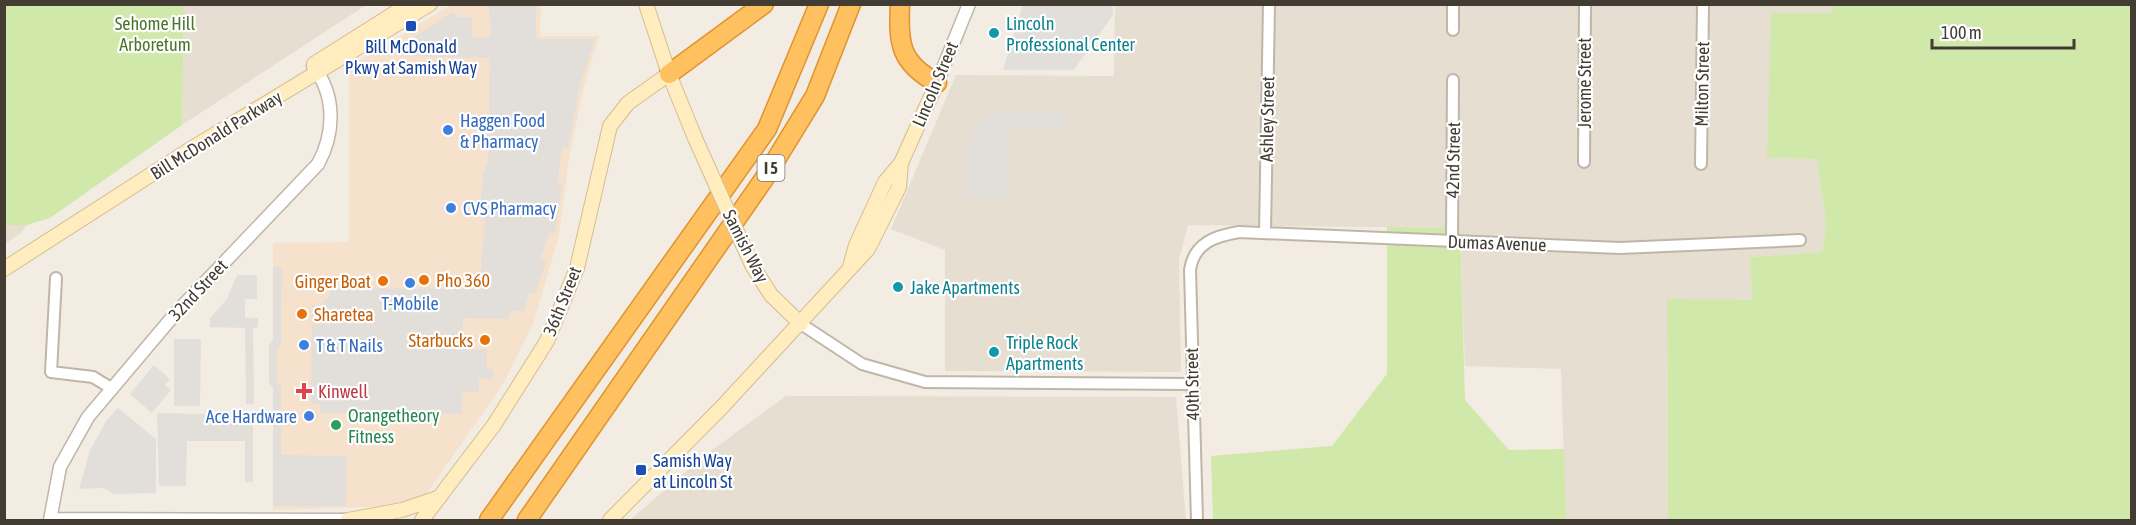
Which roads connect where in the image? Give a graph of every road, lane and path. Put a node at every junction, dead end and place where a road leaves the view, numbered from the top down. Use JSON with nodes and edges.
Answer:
{"nodes":[{"id":1,"x":409,"y":4,"type":"edge"},
{"id":2,"x":430,"y":4,"type":"edge"},
{"id":3,"x":646,"y":4,"type":"edge"},
{"id":4,"x":764,"y":4,"type":"edge"},
{"id":5,"x":819,"y":4,"type":"edge"},
{"id":6,"x":851,"y":4,"type":"edge"},
{"id":7,"x":900,"y":4,"type":"edge"},
{"id":8,"x":969,"y":4,"type":"edge"},
{"id":9,"x":1269,"y":4,"type":"edge"},
{"id":10,"x":1453,"y":4,"type":"edge"},
{"id":11,"x":1585,"y":4,"type":"edge"},
{"id":12,"x":1703,"y":4,"type":"edge"},
{"id":13,"x":1453,"y":30,"type":"dead end"},
{"id":14,"x":315,"y":68,"type":"junction"},
{"id":15,"x":669,"y":74,"type":"junction"},
{"id":16,"x":1453,"y":80,"type":"dead end"},
{"id":17,"x":937,"y":83,"type":"junction"},
{"id":18,"x":1584,"y":162,"type":"dead end"},
{"id":19,"x":1701,"y":164,"type":"dead end"},
{"id":20,"x":1265,"y":233,"type":"junction"},
{"id":21,"x":1800,"y":240,"type":"dead end"},
{"id":22,"x":1452,"y":241,"type":"junction"},
{"id":23,"x":1198,"y":248,"type":"joint"},
{"id":24,"x":4,"y":258,"type":"edge"},
{"id":25,"x":4,"y":269,"type":"edge"},
{"id":26,"x":56,"y":278,"type":"dead end"},
{"id":27,"x":801,"y":324,"type":"junction"},
{"id":28,"x":1191,"y":384,"type":"junction"},
{"id":29,"x":111,"y":388,"type":"junction"},
{"id":30,"x":440,"y":497,"type":"junction"},
{"id":31,"x":50,"y":520,"type":"edge"},
{"id":32,"x":348,"y":520,"type":"edge"},
{"id":33,"x":373,"y":520,"type":"edge"},
{"id":34,"x":422,"y":520,"type":"edge"},
{"id":35,"x":489,"y":520,"type":"edge"},
{"id":36,"x":527,"y":520,"type":"edge"},
{"id":37,"x":609,"y":520,"type":"edge"},
{"id":38,"x":1197,"y":520,"type":"edge"}],
"edges":[{"from":1,"to":14,"type":"main road","name":"Bill McDonald Parkway"},
{"from":2,"to":14,"type":"main road","name":"Bill McDonald Parkway"},
{"from":3,"to":15,"type":"main road","name":"Samish Way"},
{"from":4,"to":15,"type":"highway"},
{"from":5,"to":35,"type":"highway","number":"I 5"},
{"from":6,"to":36,"type":"highway","number":"I 5"},
{"from":7,"to":17,"type":"highway"},
{"from":8,"to":17,"type":"street","name":"Lincoln Street"},
{"from":9,"to":20,"type":"street","name":"Ashley Street"},
{"from":10,"to":13,"type":"street"},
{"from":11,"to":18,"type":"street","name":"Jerome Street"},
{"from":12,"to":19,"type":"street","name":"Milton Street"},
{"from":14,"to":24,"type":"main road","name":"Bill McDonald Parkway"},
{"from":14,"to":25,"type":"main road","name":"Bill McDonald Parkway"},
{"from":14,"to":29,"type":"street","name":"32nd Street"},
{"from":15,"to":27,"type":"main road","name":"Samish Way","bridge":true},
{"from":15,"to":30,"type":"main road","name":"36th Street"},
{"from":16,"to":22,"type":"street","name":"42nd Street"},
{"from":17,"to":27,"type":"main road","name":"Lincoln Street"},
{"from":20,"to":22,"type":"street","name":"Dumas Avenue"},
{"from":20,"to":23,"type":"street","name":"Dumas Avenue"},
{"from":21,"to":22,"type":"street","name":"Dumas Avenue"},
{"from":23,"to":28,"type":"street","name":"40th Street"},
{"from":26,"to":29,"type":"street"},
{"from":27,"to":28,"type":"street"},
{"from":27,"to":37,"type":"main road"},
{"from":28,"to":38,"type":"street","name":"40th Street"},
{"from":29,"to":31,"type":"street","name":"32nd Street"},
{"from":30,"to":32,"type":"main road"},
{"from":30,"to":34,"type":"main road","name":"36th Street"},
{"from":31,"to":32,"type":"street"},
{"from":32,"to":33,"type":"street"}]}
